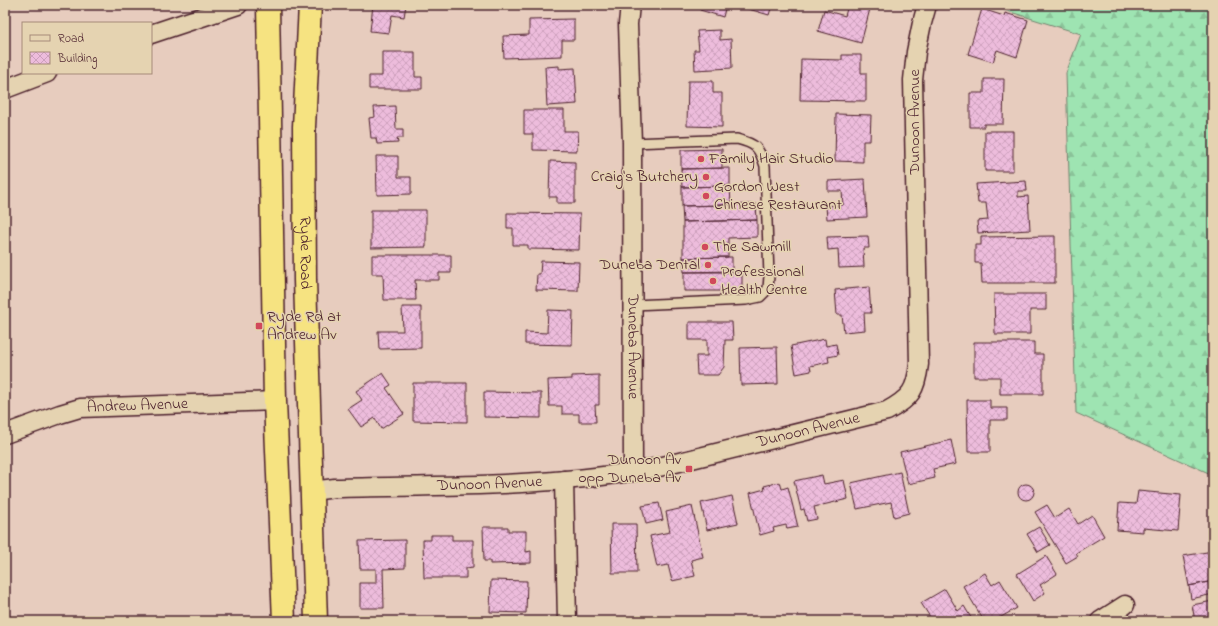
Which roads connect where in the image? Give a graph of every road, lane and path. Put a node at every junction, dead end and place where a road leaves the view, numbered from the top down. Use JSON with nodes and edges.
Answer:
{"nodes":[{"id":1,"x":238,"y":5,"type":"edge"},
{"id":2,"x":268,"y":5,"type":"edge"},
{"id":3,"x":310,"y":5,"type":"edge"},
{"id":4,"x":630,"y":5,"type":"edge"},
{"id":5,"x":927,"y":5,"type":"edge"},
{"id":6,"x":152,"y":34,"type":"edge"},
{"id":7,"x":44,"y":74,"type":"edge"},
{"id":8,"x":5,"y":89,"type":"edge"},
{"id":9,"x":632,"y":143,"type":"junction"},
{"id":10,"x":633,"y":305,"type":"junction"},
{"id":11,"x":275,"y":401,"type":"junction"},
{"id":12,"x":5,"y":434,"type":"edge"},
{"id":13,"x":633,"y":472,"type":"junction"},
{"id":14,"x":564,"y":480,"type":"junction"},
{"id":15,"x":312,"y":491,"type":"junction"},
{"id":16,"x":1125,"y":605,"type":"dead end"},
{"id":17,"x":284,"y":621,"type":"edge"},
{"id":18,"x":316,"y":621,"type":"edge"},
{"id":19,"x":567,"y":621,"type":"edge"},
{"id":20,"x":1100,"y":621,"type":"edge"}],
"edges":[{"from":1,"to":6,"type":"street"},
{"from":2,"to":11,"type":"highway","name":"Ryde Road"},
{"from":3,"to":15,"type":"highway","name":"Ryde Road"},
{"from":4,"to":9,"type":"street","name":"Duneba Avenue"},
{"from":5,"to":13,"type":"street","name":"Dunoon Avenue"},
{"from":7,"to":8,"type":"street"},
{"from":9,"to":10,"type":"street","name":"Duneba Avenue"},
{"from":9,"to":10,"type":"lane"},
{"from":10,"to":13,"type":"street","name":"Duneba Avenue"},
{"from":11,"to":12,"type":"street","name":"Andrew Avenue"},
{"from":11,"to":17,"type":"highway","name":"Ryde Road"},
{"from":13,"to":14,"type":"street","name":"Dunoon Avenue"},
{"from":14,"to":15,"type":"street","name":"Dunoon Avenue"},
{"from":14,"to":19,"type":"street"},
{"from":15,"to":18,"type":"highway","name":"Ryde Road"},
{"from":16,"to":20,"type":"street"}]}
